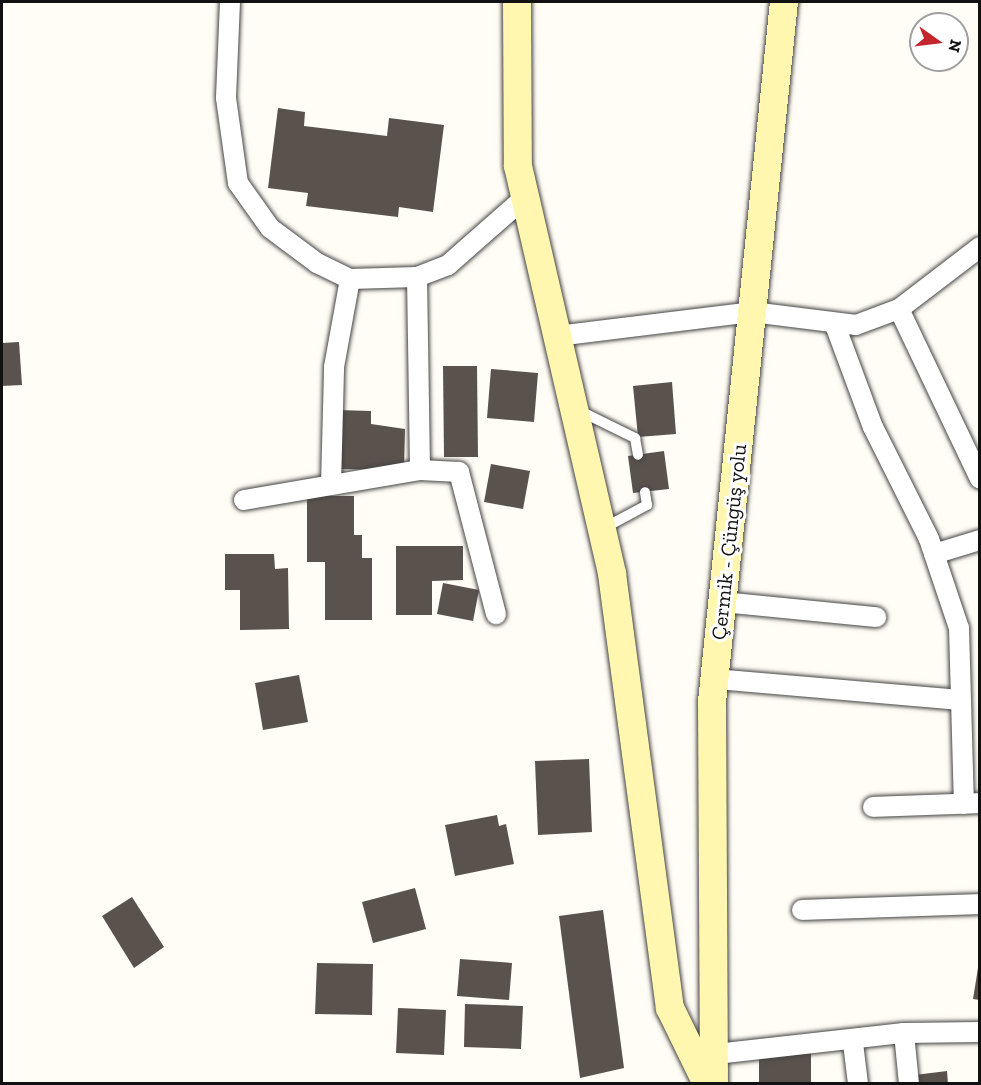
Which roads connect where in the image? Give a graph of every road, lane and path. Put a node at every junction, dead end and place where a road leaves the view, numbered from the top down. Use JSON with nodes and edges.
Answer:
{"nodes":[{"id":1,"x":230,"y":2,"type":"edge"},
{"id":2,"x":517,"y":2,"type":"edge"},
{"id":3,"x":784,"y":2,"type":"edge"},
{"id":4,"x":525,"y":197,"type":"junction"},
{"id":5,"x":980,"y":247,"type":"edge"},
{"id":6,"x":417,"y":277,"type":"junction"},
{"id":7,"x":350,"y":279,"type":"junction"},
{"id":8,"x":899,"y":309,"type":"junction"},
{"id":9,"x":752,"y":312,"type":"junction"},
{"id":10,"x":835,"y":325,"type":"junction"},
{"id":11,"x":557,"y":336,"type":"junction"},
{"id":12,"x":574,"y":408,"type":"junction"},
{"id":13,"x":638,"y":454,"type":"dead end"},
{"id":14,"x":420,"y":470,"type":"junction"},
{"id":15,"x":980,"y":479,"type":"edge"},
{"id":16,"x":331,"y":485,"type":"junction"},
{"id":17,"x":645,"y":492,"type":"dead end"},
{"id":18,"x":244,"y":500,"type":"dead end"},
{"id":19,"x":602,"y":530,"type":"junction"},
{"id":20,"x":980,"y":540,"type":"edge"},
{"id":21,"x":934,"y":554,"type":"junction"},
{"id":22,"x":722,"y":602,"type":"junction"},
{"id":23,"x":496,"y":614,"type":"dead end"},
{"id":24,"x":876,"y":617,"type":"dead end"},
{"id":25,"x":715,"y":679,"type":"junction"},
{"id":26,"x":959,"y":700,"type":"junction"},
{"id":27,"x":972,"y":804,"type":"edge"},
{"id":28,"x":873,"y":807,"type":"dead end"},
{"id":29,"x":980,"y":904,"type":"edge"},
{"id":30,"x":802,"y":910,"type":"dead end"},
{"id":31,"x":980,"y":1032,"type":"edge"},
{"id":32,"x":904,"y":1033,"type":"junction"},
{"id":33,"x":853,"y":1043,"type":"junction"},
{"id":34,"x":716,"y":1054,"type":"junction"},
{"id":35,"x":707,"y":1083,"type":"edge"},
{"id":36,"x":714,"y":1083,"type":"edge"},
{"id":37,"x":858,"y":1083,"type":"edge"},
{"id":38,"x":909,"y":1083,"type":"edge"}],
"edges":[{"from":1,"to":7,"type":"street"},
{"from":2,"to":4,"type":"main road"},
{"from":3,"to":9,"type":"main road","name":"Çermik - Çüngüş yolu"},
{"from":4,"to":6,"type":"street"},
{"from":4,"to":11,"type":"main road"},
{"from":5,"to":8,"type":"street"},
{"from":6,"to":7,"type":"street"},
{"from":6,"to":14,"type":"street"},
{"from":7,"to":16,"type":"street"},
{"from":8,"to":10,"type":"street"},
{"from":8,"to":15,"type":"street"},
{"from":9,"to":10,"type":"street"},
{"from":9,"to":11,"type":"street"},
{"from":9,"to":22,"type":"main road","name":"Çermik - Çüngüş yolu"},
{"from":10,"to":21,"type":"street"},
{"from":11,"to":12,"type":"main road"},
{"from":12,"to":13,"type":"lane"},
{"from":12,"to":19,"type":"main road"},
{"from":14,"to":16,"type":"street"},
{"from":14,"to":23,"type":"street"},
{"from":16,"to":18,"type":"street"},
{"from":17,"to":19,"type":"lane"},
{"from":19,"to":35,"type":"main road"},
{"from":20,"to":21,"type":"street"},
{"from":21,"to":26,"type":"street"},
{"from":22,"to":24,"type":"street"},
{"from":22,"to":25,"type":"main road","name":"Çermik - Çüngüş yolu"},
{"from":25,"to":26,"type":"street"},
{"from":25,"to":34,"type":"main road","name":"Çermik - Çüngüş yolu"},
{"from":26,"to":27,"type":"street"},
{"from":27,"to":28,"type":"street"},
{"from":29,"to":30,"type":"street"},
{"from":31,"to":32,"type":"street"},
{"from":32,"to":33,"type":"street"},
{"from":32,"to":38,"type":"street"},
{"from":33,"to":34,"type":"street"},
{"from":33,"to":37,"type":"street"},
{"from":34,"to":36,"type":"main road","name":"Çermik - Çüngüş yolu"}]}
